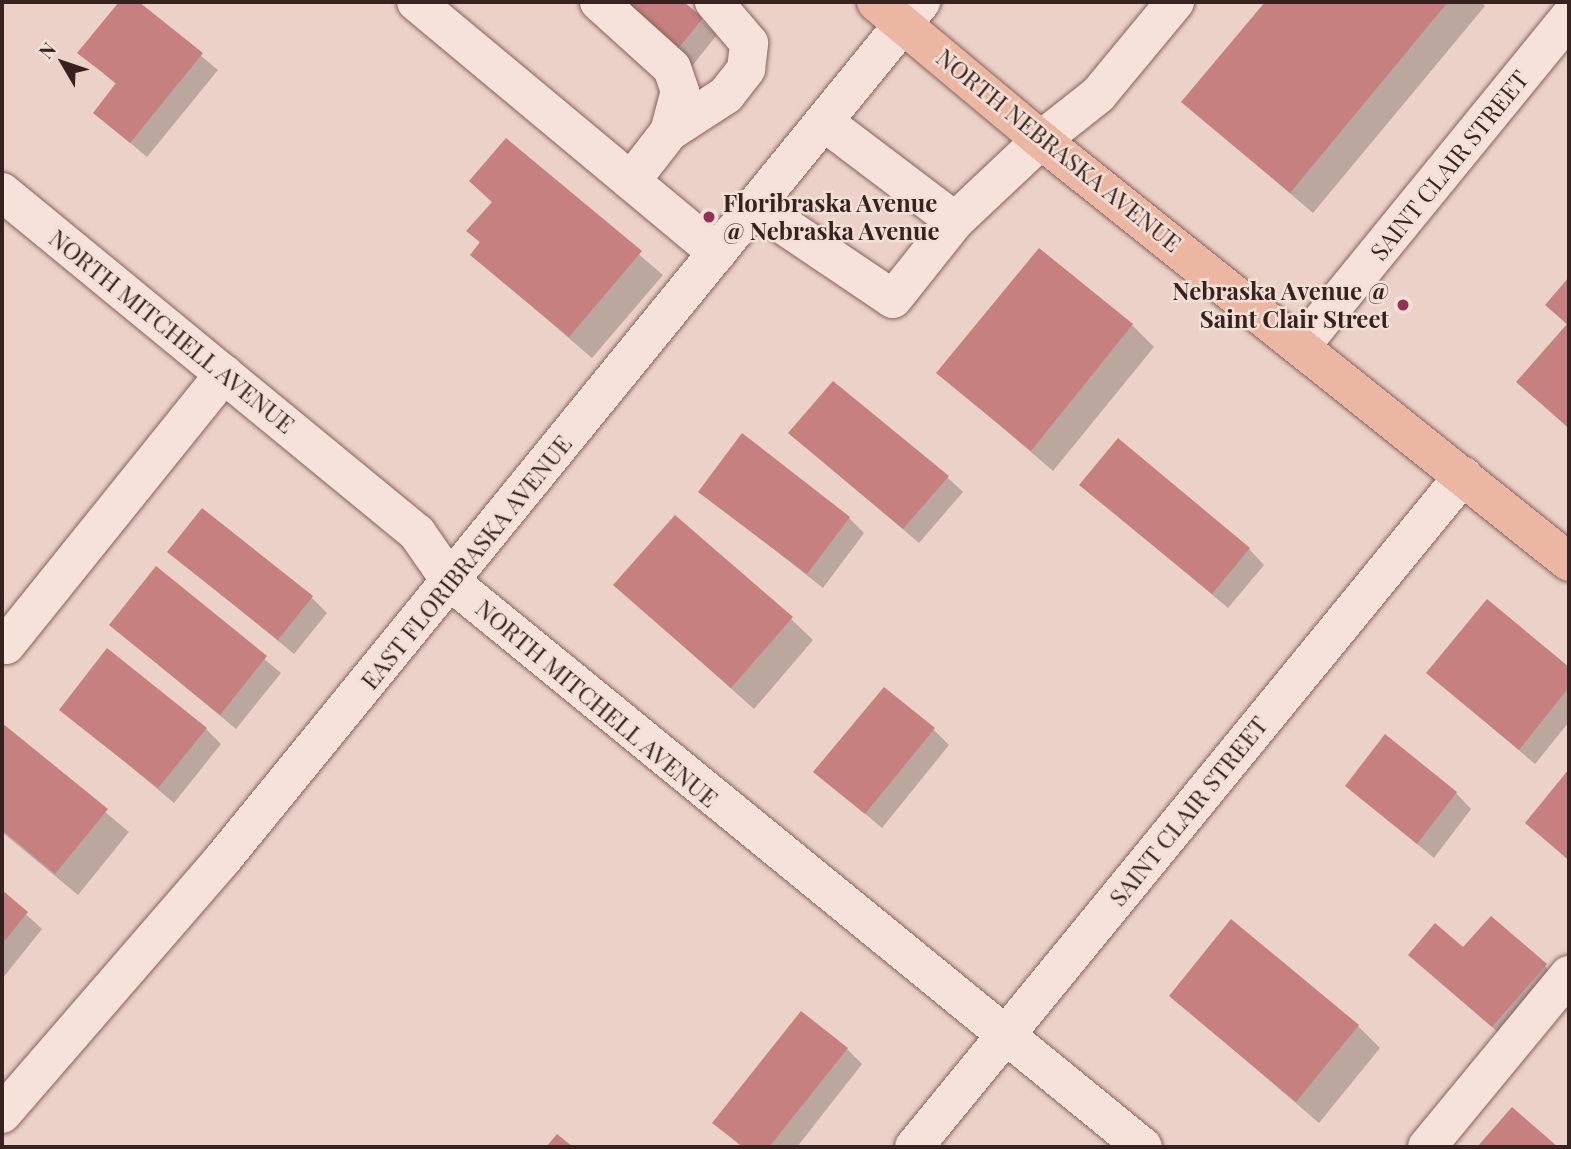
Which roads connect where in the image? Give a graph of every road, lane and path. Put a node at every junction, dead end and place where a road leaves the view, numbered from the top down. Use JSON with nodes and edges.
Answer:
{"nodes":[{"id":1,"x":416,"y":2,"type":"edge"},
{"id":2,"x":600,"y":2,"type":"edge"},
{"id":3,"x":714,"y":2,"type":"edge"},
{"id":4,"x":1175,"y":2,"type":"edge"},
{"id":5,"x":900,"y":9,"type":"edge"},
{"id":6,"x":1569,"y":17,"type":"edge"},
{"id":7,"x":824,"y":122,"type":"junction"},
{"id":8,"x":669,"y":132,"type":"junction"},
{"id":9,"x":1041,"y":140,"type":"junction"},
{"id":10,"x":631,"y":181,"type":"junction"},
{"id":11,"x":2,"y":192,"type":"edge"},
{"id":12,"x":755,"y":206,"type":"junction"},
{"id":13,"x":956,"y":221,"type":"junction"},
{"id":14,"x":717,"y":253,"type":"junction"},
{"id":15,"x":1301,"y":346,"type":"junction"},
{"id":16,"x":224,"y":374,"type":"junction"},
{"id":17,"x":1463,"y":476,"type":"junction"},
{"id":18,"x":1569,"y":562,"type":"edge"},
{"id":19,"x":451,"y":582,"type":"junction"},
{"id":20,"x":6,"y":645,"type":"dead end"},
{"id":21,"x":1569,"y":975,"type":"edge"},
{"id":22,"x":1002,"y":1037,"type":"junction"},
{"id":23,"x":2,"y":1114,"type":"edge"},
{"id":24,"x":914,"y":1147,"type":"edge"},
{"id":25,"x":1143,"y":1147,"type":"edge"},
{"id":26,"x":1427,"y":1147,"type":"edge"}],
"edges":[{"from":1,"to":10,"type":"street"},
{"from":2,"to":8,"type":"street"},
{"from":3,"to":8,"type":"street"},
{"from":4,"to":9,"type":"street"},
{"from":5,"to":7,"type":"street","name":"EAST FLORIBRASKA AVENUE"},
{"from":5,"to":9,"type":"main road","name":"NORTH NEBRASKA AVENUE"},
{"from":6,"to":15,"type":"street","name":"SAINT CLAIR STREET"},
{"from":7,"to":12,"type":"street","name":"EAST FLORIBRASKA AVENUE"},
{"from":7,"to":13,"type":"street"},
{"from":8,"to":10,"type":"street"},
{"from":9,"to":13,"type":"street"},
{"from":9,"to":15,"type":"main road","name":"NORTH NEBRASKA AVENUE"},
{"from":10,"to":14,"type":"street"},
{"from":11,"to":16,"type":"street","name":"NORTH MITCHELL AVENUE"},
{"from":12,"to":13,"type":"street"},
{"from":12,"to":14,"type":"street","name":"EAST FLORIBRASKA AVENUE"},
{"from":14,"to":19,"type":"street","name":"EAST FLORIBRASKA AVENUE"},
{"from":15,"to":17,"type":"main road","name":"NORTH NEBRASKA AVENUE"},
{"from":16,"to":19,"type":"street","name":"NORTH MITCHELL AVENUE"},
{"from":16,"to":20,"type":"street"},
{"from":17,"to":18,"type":"main road","name":"NORTH NEBRASKA AVENUE"},
{"from":17,"to":22,"type":"street","name":"SAINT CLAIR STREET"},
{"from":19,"to":22,"type":"street","name":"NORTH MITCHELL AVENUE"},
{"from":19,"to":23,"type":"street","name":"EAST FLORIBRASKA AVENUE"},
{"from":21,"to":26,"type":"street"},
{"from":22,"to":24,"type":"street","name":"SAINT CLAIR STREET"},
{"from":22,"to":25,"type":"street","name":"NORTH MITCHELL AVENUE"}]}
